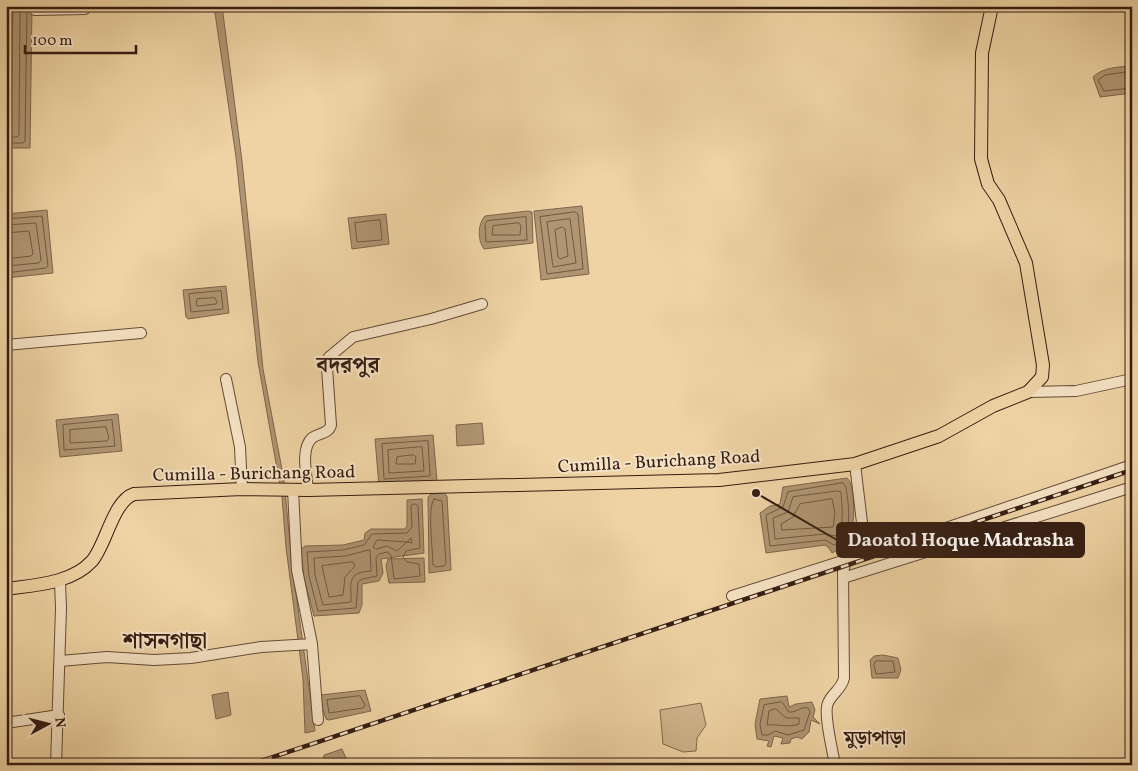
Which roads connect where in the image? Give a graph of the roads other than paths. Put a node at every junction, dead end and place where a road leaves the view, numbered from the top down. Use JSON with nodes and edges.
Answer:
{"nodes":[{"id":1,"x":34,"y":6,"type":"edge"},
{"id":2,"x":88,"y":6,"type":"edge"},
{"id":3,"x":992,"y":6,"type":"edge"},
{"id":4,"x":482,"y":304,"type":"dead end"},
{"id":5,"x":141,"y":332,"type":"dead end"},
{"id":6,"x":6,"y":345,"type":"edge"},
{"id":7,"x":226,"y":379,"type":"dead end"},
{"id":8,"x":1132,"y":379,"type":"edge"},
{"id":9,"x":1028,"y":392,"type":"junction"},
{"id":10,"x":854,"y":464,"type":"junction"},
{"id":11,"x":1132,"y":465,"type":"edge"},
{"id":12,"x":1132,"y":487,"type":"edge"},
{"id":13,"x":242,"y":489,"type":"junction"},
{"id":14,"x":293,"y":490,"type":"junction"},
{"id":15,"x":308,"y":490,"type":"junction"},
{"id":16,"x":846,"y":561,"type":"junction"},
{"id":17,"x":842,"y":578,"type":"junction"},
{"id":18,"x":60,"y":581,"type":"junction"},
{"id":19,"x":6,"y":589,"type":"edge"},
{"id":20,"x":732,"y":596,"type":"dead end"},
{"id":21,"x":309,"y":644,"type":"junction"},
{"id":22,"x":60,"y":661,"type":"junction"},
{"id":23,"x":59,"y":716,"type":"junction"},
{"id":24,"x":318,"y":720,"type":"dead end"},
{"id":25,"x":6,"y":723,"type":"edge"},
{"id":26,"x":56,"y":765,"type":"edge"},
{"id":27,"x":835,"y":765,"type":"edge"}],
"edges":[{"from":1,"to":2,"type":"street"},
{"from":3,"to":9,"type":"main road"},
{"from":4,"to":15,"type":"street"},
{"from":5,"to":6,"type":"street"},
{"from":7,"to":13,"type":"street"},
{"from":8,"to":9,"type":"street"},
{"from":9,"to":10,"type":"main road","name":"Cumilla - Burichang Road"},
{"from":10,"to":15,"type":"main road","name":"Cumilla - Burichang Road"},
{"from":10,"to":16,"type":"street"},
{"from":11,"to":16,"type":"street"},
{"from":12,"to":17,"type":"street"},
{"from":13,"to":14,"type":"main road","name":"Cumilla - Burichang Road"},
{"from":13,"to":18,"type":"main road","name":"Cumilla - Burichang Road"},
{"from":14,"to":15,"type":"main road","name":"Cumilla - Burichang Road"},
{"from":14,"to":21,"type":"street"},
{"from":16,"to":17,"type":"street"},
{"from":16,"to":20,"type":"street"},
{"from":17,"to":27,"type":"street"},
{"from":18,"to":19,"type":"main road","name":"Cumilla - Burichang Road"},
{"from":18,"to":22,"type":"street"},
{"from":21,"to":22,"type":"street"},
{"from":21,"to":24,"type":"street"},
{"from":22,"to":23,"type":"street"},
{"from":23,"to":25,"type":"street"},
{"from":23,"to":26,"type":"street"}]}
